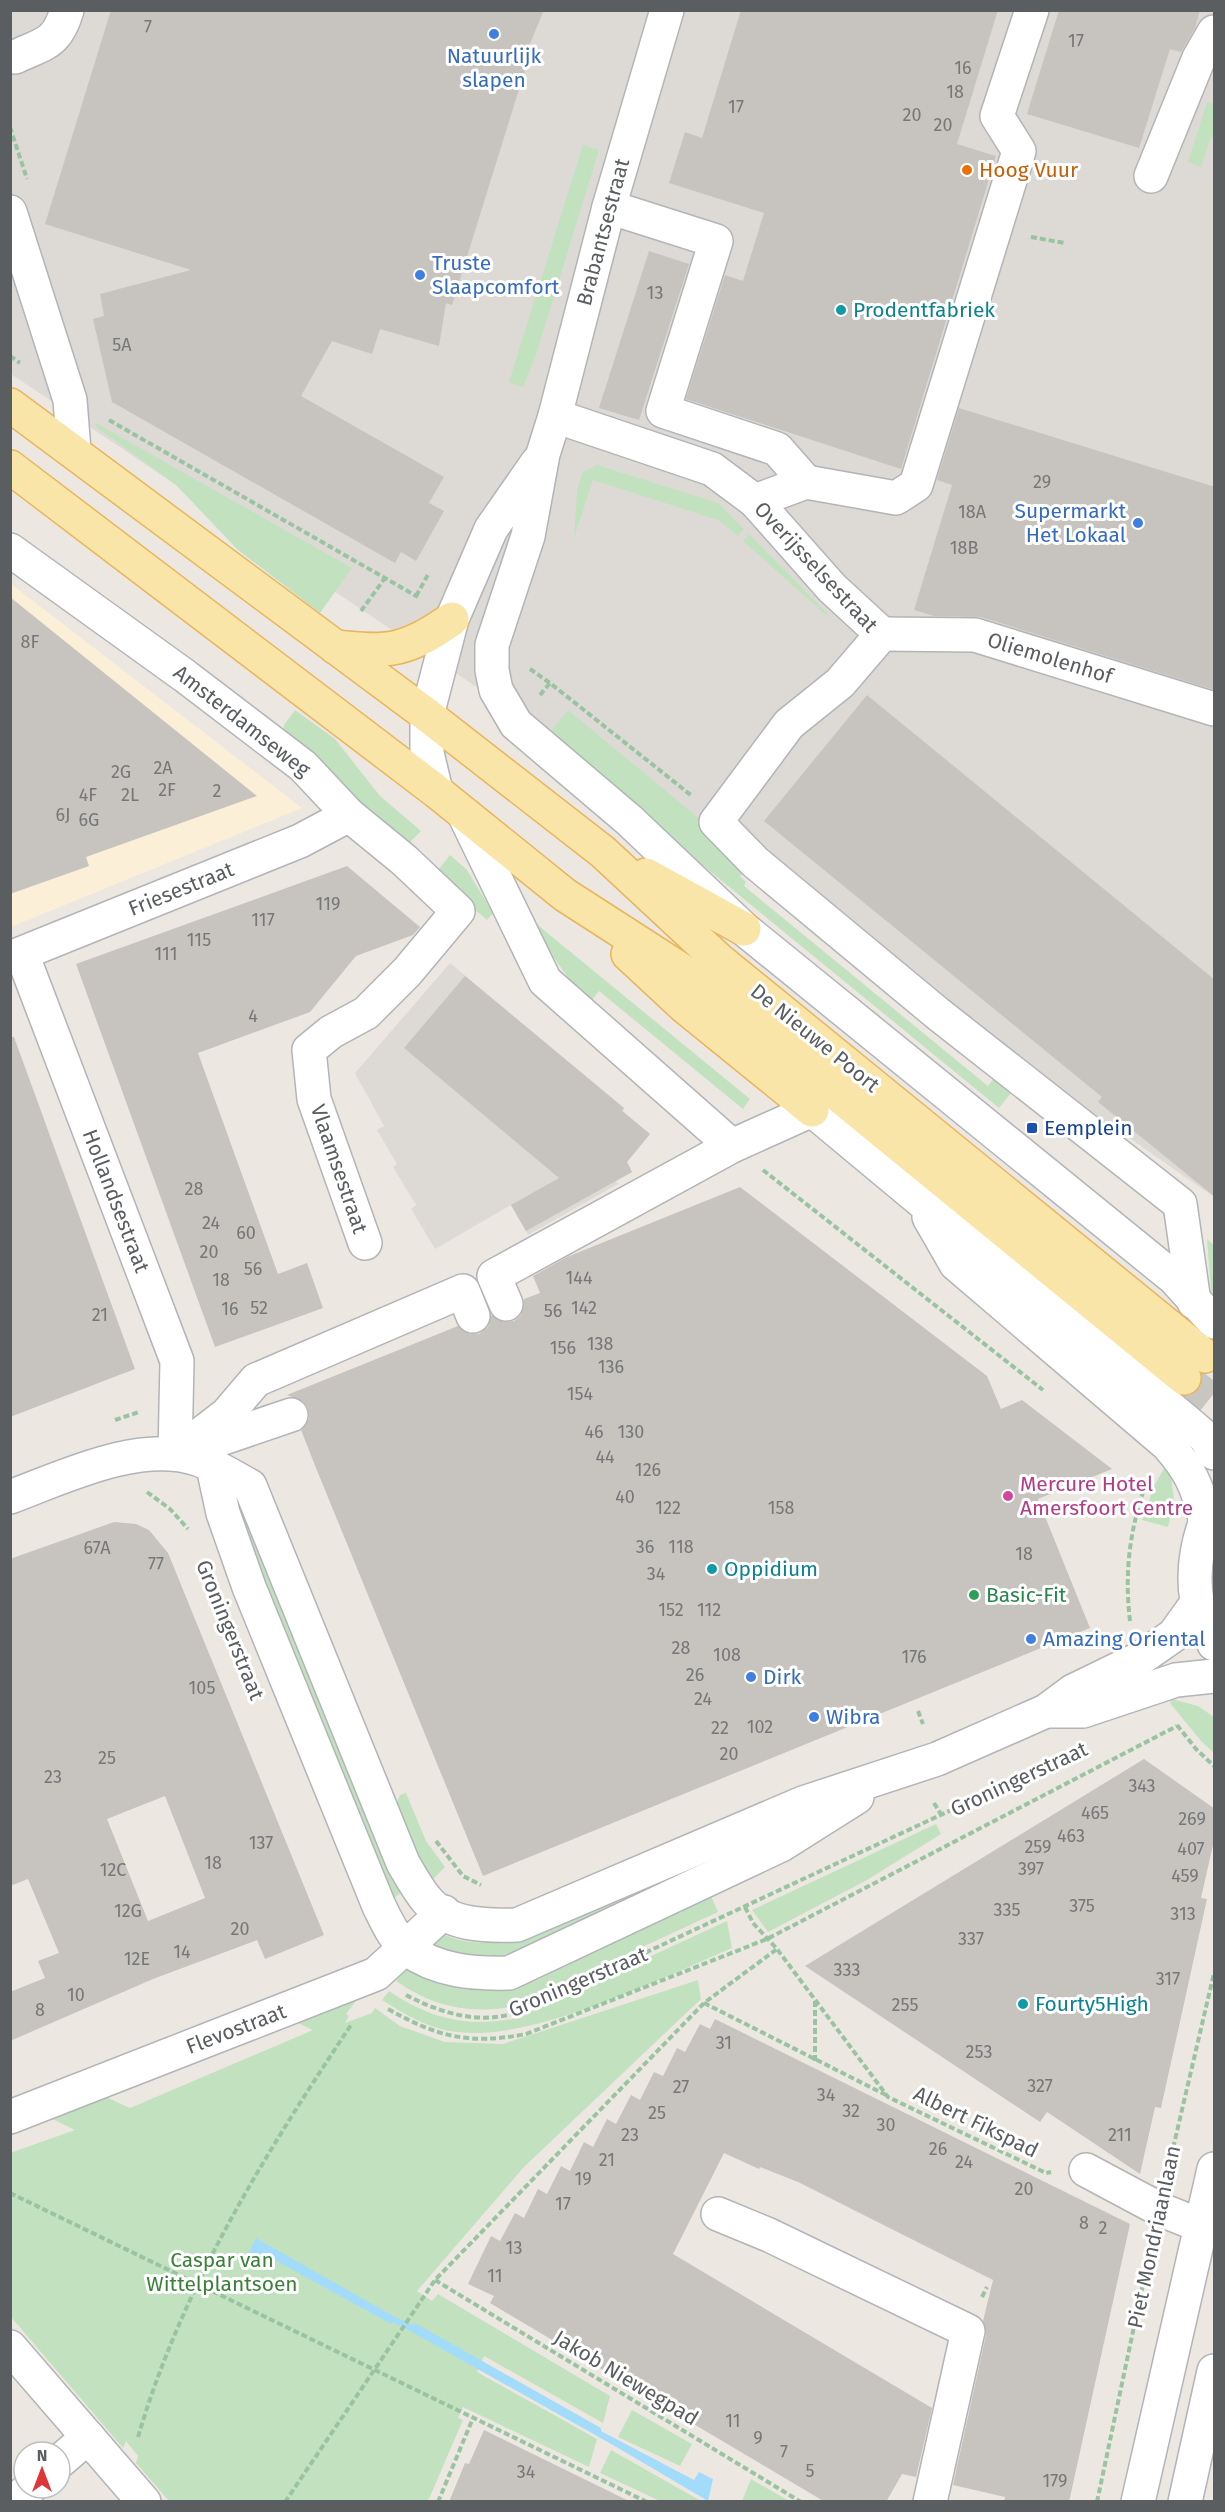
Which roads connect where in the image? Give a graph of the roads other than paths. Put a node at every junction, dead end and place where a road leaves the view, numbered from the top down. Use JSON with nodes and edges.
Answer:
{"nodes":[{"id":1,"x":67,"y":10,"type":"edge"},
{"id":2,"x":667,"y":10,"type":"edge"},
{"id":3,"x":1032,"y":10,"type":"edge"},
{"id":4,"x":1215,"y":32,"type":"edge"},
{"id":5,"x":15,"y":57,"type":"dead end"},
{"id":6,"x":1151,"y":176,"type":"dead end"},
{"id":7,"x":609,"y":207,"type":"junction"},
{"id":8,"x":10,"y":212,"type":"edge"},
{"id":9,"x":19,"y":261,"type":"edge"},
{"id":10,"x":10,"y":405,"type":"edge"},
{"id":11,"x":555,"y":416,"type":"junction"},
{"id":12,"x":74,"y":451,"type":"junction"},
{"id":13,"x":543,"y":454,"type":"junction"},
{"id":14,"x":14,"y":472,"type":"edge"},
{"id":15,"x":806,"y":482,"type":"junction"},
{"id":16,"x":755,"y":501,"type":"junction"},
{"id":17,"x":10,"y":550,"type":"edge"},
{"id":18,"x":452,"y":619,"type":"junction"},
{"id":19,"x":882,"y":634,"type":"junction"},
{"id":20,"x":335,"y":647,"type":"junction"},
{"id":21,"x":496,"y":690,"type":"joint"},
{"id":22,"x":1215,"y":709,"type":"edge"},
{"id":23,"x":427,"y":715,"type":"junction"},
{"id":24,"x":436,"y":791,"type":"junction"},
{"id":25,"x":464,"y":814,"type":"junction"},
{"id":26,"x":349,"y":815,"type":"junction"},
{"id":27,"x":716,"y":822,"type":"joint"},
{"id":28,"x":603,"y":852,"type":"junction"},
{"id":29,"x":565,"y":895,"type":"junction"},
{"id":30,"x":458,"y":911,"type":"joint"},
{"id":31,"x":744,"y":929,"type":"junction"},
{"id":32,"x":16,"y":956,"type":"edge"},
{"id":33,"x":812,"y":1110,"type":"junction"},
{"id":34,"x":732,"y":1146,"type":"junction"},
{"id":35,"x":920,"y":1200,"type":"junction"},
{"id":36,"x":365,"y":1243,"type":"dead end"},
{"id":37,"x":506,"y":1304,"type":"dead end"},
{"id":38,"x":1204,"y":1312,"type":"edge"},
{"id":39,"x":473,"y":1316,"type":"dead end"},
{"id":40,"x":291,"y":1415,"type":"dead end"},
{"id":41,"x":1215,"y":1453,"type":"edge"},
{"id":42,"x":175,"y":1454,"type":"junction"},
{"id":43,"x":213,"y":1467,"type":"junction"},
{"id":44,"x":10,"y":1497,"type":"edge"},
{"id":45,"x":1210,"y":1511,"type":"edge"},
{"id":46,"x":1197,"y":1603,"type":"junction"},
{"id":47,"x":1215,"y":1644,"type":"edge"},
{"id":48,"x":1215,"y":1676,"type":"edge"},
{"id":49,"x":1046,"y":1711,"type":"junction"},
{"id":50,"x":883,"y":1778,"type":"junction"},
{"id":51,"x":444,"y":1912,"type":"junction"},
{"id":52,"x":406,"y":1948,"type":"junction"},
{"id":53,"x":10,"y":2116,"type":"edge"},
{"id":54,"x":1215,"y":2169,"type":"edge"},
{"id":55,"x":1086,"y":2170,"type":"road end"},
{"id":56,"x":718,"y":2214,"type":"dead end"},
{"id":57,"x":1209,"y":2229,"type":"edge"},
{"id":58,"x":10,"y":2347,"type":"edge"},
{"id":59,"x":1215,"y":2371,"type":"edge"},
{"id":60,"x":88,"y":2437,"type":"junction"},
{"id":61,"x":72,"y":2451,"type":"edge"},
{"id":62,"x":134,"y":2490,"type":"edge"},
{"id":63,"x":930,"y":2502,"type":"edge"},
{"id":64,"x":1138,"y":2502,"type":"edge"},
{"id":65,"x":1185,"y":2502,"type":"edge"}],
"edges":[{"from":1,"to":5,"type":"street"},
{"from":2,"to":7,"type":"street","name":"Brabantsestraat"},
{"from":3,"to":15,"type":"street"},
{"from":4,"to":6,"type":"street"},
{"from":7,"to":11,"type":"street","name":"Brabantsestraat"},
{"from":7,"to":15,"type":"street"},
{"from":8,"to":9,"type":"street"},
{"from":9,"to":12,"type":"street"},
{"from":10,"to":12,"type":"main road"},
{"from":11,"to":13,"type":"street","name":"Brabantsestraat"},
{"from":11,"to":16,"type":"street","name":"Overijsselsestraat"},
{"from":12,"to":20,"type":"main road"},
{"from":13,"to":18,"type":"street","name":"Brabantsestraat"},
{"from":13,"to":21,"type":"street","name":"Brabantsestraat"},
{"from":14,"to":24,"type":"main road"},
{"from":15,"to":16,"type":"street"},
{"from":16,"to":19,"type":"street","name":"Overijsselsestraat"},
{"from":17,"to":26,"type":"street","name":"Amsterdamseweg"},
{"from":18,"to":20,"type":"main road"},
{"from":18,"to":23,"type":"street","name":"Brabantsestraat"},
{"from":19,"to":22,"type":"street","name":"Oliemolenhof"},
{"from":19,"to":27,"type":"street","name":"Overijsselsestraat"},
{"from":20,"to":23,"type":"main road"},
{"from":21,"to":31,"type":"street","name":"De Nieuwe Poort"},
{"from":23,"to":24,"type":"street","name":"Brabantsestraat"},
{"from":23,"to":28,"type":"main road","name":"De Nieuwe Poort"},
{"from":24,"to":25,"type":"main road","name":"De Nieuwe Poort"},
{"from":25,"to":29,"type":"main road","name":"De Nieuwe Poort"},
{"from":25,"to":34,"type":"street","name":"De Nieuwe Poort"},
{"from":26,"to":30,"type":"street","name":"Amsterdamseweg"},
{"from":26,"to":32,"type":"street","name":"Friesestraat"},
{"from":27,"to":38,"type":"street","name":"De Nieuwe Poort"},
{"from":28,"to":29,"type":"main road","name":"De Nieuwe Poort"},
{"from":28,"to":31,"type":"main road"},
{"from":29,"to":33,"type":"main road"},
{"from":30,"to":36,"type":"street","name":"Vlaamsestraat"},
{"from":31,"to":38,"type":"street","name":"De Nieuwe Poort"},
{"from":32,"to":42,"type":"street","name":"Hollandsestraat"},
{"from":33,"to":34,"type":"street"},
{"from":33,"to":35,"type":"street"},
{"from":34,"to":37,"type":"street"},
{"from":35,"to":41,"type":"street"},
{"from":35,"to":45,"type":"street"},
{"from":39,"to":42,"type":"street"},
{"from":40,"to":42,"type":"street"},
{"from":42,"to":43,"type":"street","name":"Groningerstraat"},
{"from":42,"to":44,"type":"street","name":"Groningerstraat"},
{"from":43,"to":51,"type":"street","name":"Groningerstraat"},
{"from":43,"to":52,"type":"street","name":"Groningerstraat"},
{"from":45,"to":46,"type":"street"},
{"from":46,"to":47,"type":"street"},
{"from":46,"to":49,"type":"street","name":"Groningerstraat"},
{"from":48,"to":49,"type":"street","name":"Groningerstraat"},
{"from":49,"to":50,"type":"street","name":"Groningerstraat"},
{"from":50,"to":51,"type":"street","name":"Groningerstraat"},
{"from":50,"to":52,"type":"street","name":"Groningerstraat"},
{"from":51,"to":52,"type":"street","name":"Flevostraat"},
{"from":52,"to":53,"type":"street","name":"Flevostraat"},
{"from":54,"to":57,"type":"street","name":"Piet Mondriaanlaan"},
{"from":55,"to":57,"type":"street"},
{"from":56,"to":63,"type":"street"},
{"from":57,"to":64,"type":"street","name":"Piet Mondriaanlaan"},
{"from":58,"to":60,"type":"street"},
{"from":59,"to":65,"type":"street"},
{"from":60,"to":61,"type":"street"},
{"from":60,"to":62,"type":"street"}]}
